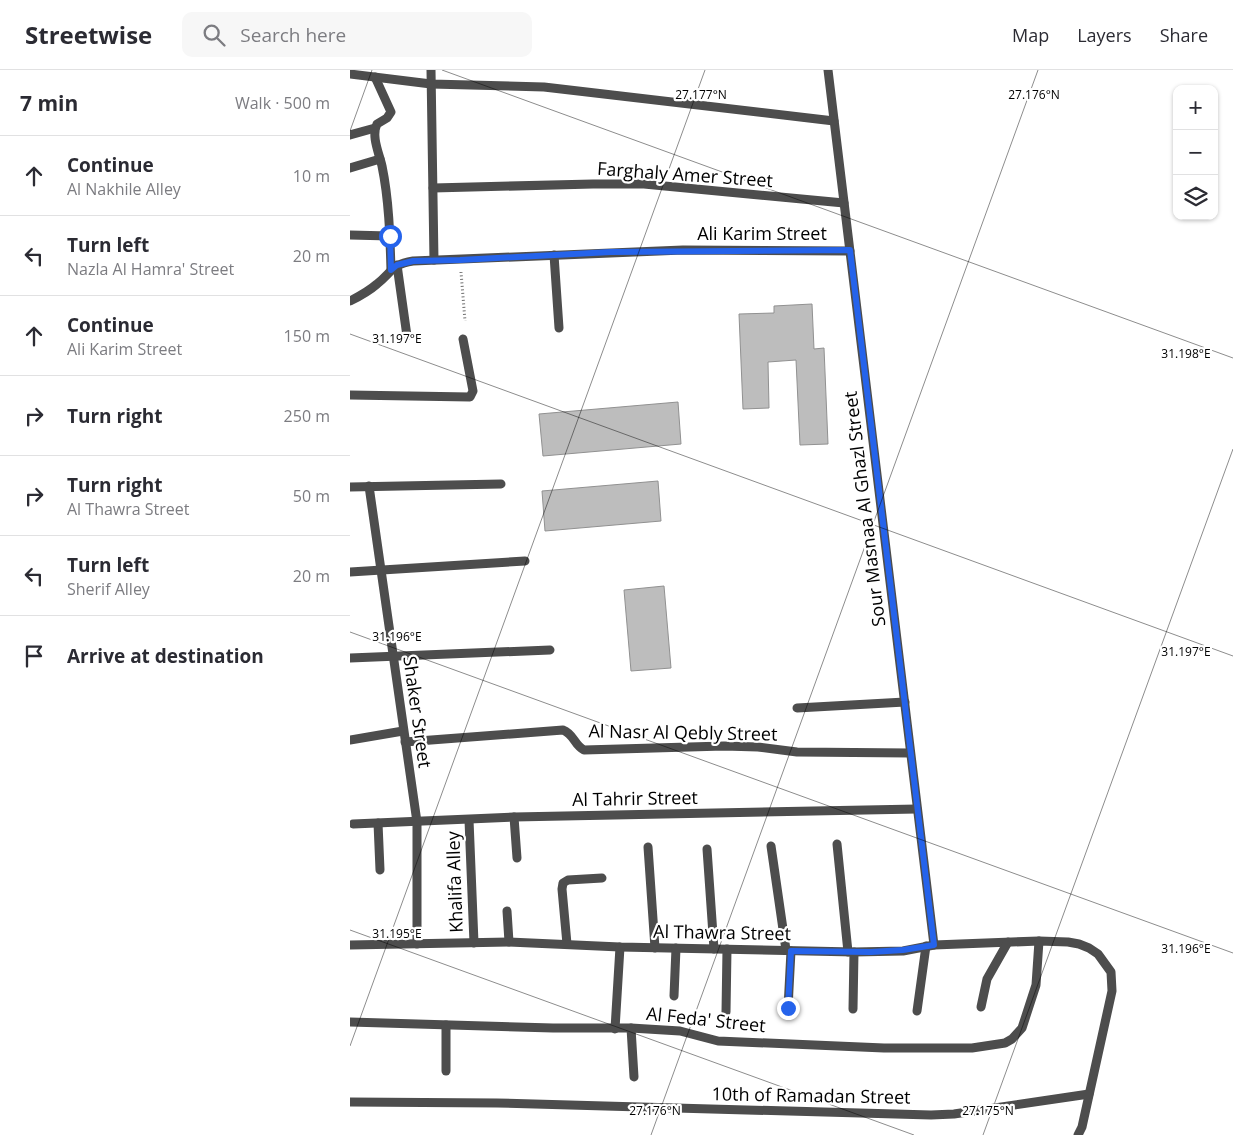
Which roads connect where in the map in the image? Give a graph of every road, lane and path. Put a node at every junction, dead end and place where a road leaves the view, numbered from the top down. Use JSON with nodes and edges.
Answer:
{"nodes":[{"id":1,"x":430,"y":70,"type":"edge"},
{"id":2,"x":828,"y":70,"type":"edge"},
{"id":3,"x":350,"y":74,"type":"edge"},
{"id":4,"x":375,"y":77,"type":"junction"},
{"id":5,"x":431,"y":84,"type":"junction"},
{"id":6,"x":834,"y":121,"type":"junction"},
{"id":7,"x":375,"y":128,"type":"junction"},
{"id":8,"x":350,"y":135,"type":"edge"},
{"id":9,"x":380,"y":158,"type":"junction"},
{"id":10,"x":350,"y":168,"type":"edge"},
{"id":11,"x":433,"y":188,"type":"junction"},
{"id":12,"x":844,"y":202,"type":"junction"},
{"id":13,"x":350,"y":236,"type":"edge"},
{"id":14,"x":390,"y":236,"type":"junction"},
{"id":15,"x":850,"y":250,"type":"junction"},
{"id":16,"x":554,"y":255,"type":"junction"},
{"id":17,"x":434,"y":260,"type":"junction"},
{"id":18,"x":460,"y":260,"type":"junction"},
{"id":19,"x":394,"y":268,"type":"junction"},
{"id":20,"x":350,"y":300,"type":"edge"},
{"id":21,"x":465,"y":321,"type":"dead end"},
{"id":22,"x":559,"y":328,"type":"dead end"},
{"id":23,"x":407,"y":336,"type":"dead end"},
{"id":24,"x":463,"y":339,"type":"dead end"},
{"id":25,"x":350,"y":395,"type":"edge"},
{"id":26,"x":501,"y":484,"type":"dead end"},
{"id":27,"x":369,"y":486,"type":"junction"},
{"id":28,"x":350,"y":487,"type":"edge"},
{"id":29,"x":525,"y":561,"type":"dead end"},
{"id":30,"x":380,"y":570,"type":"junction"},
{"id":31,"x":350,"y":572,"type":"edge"},
{"id":32,"x":550,"y":650,"type":"dead end"},
{"id":33,"x":350,"y":658,"type":"edge"},
{"id":34,"x":392,"y":658,"type":"junction"},
{"id":35,"x":905,"y":702,"type":"junction"},
{"id":36,"x":797,"y":708,"type":"dead end"},
{"id":37,"x":403,"y":731,"type":"junction"},
{"id":38,"x":350,"y":740,"type":"edge"},
{"id":39,"x":405,"y":742,"type":"junction"},
{"id":40,"x":910,"y":753,"type":"junction"},
{"id":41,"x":917,"y":809,"type":"junction"},
{"id":42,"x":514,"y":817,"type":"junction"},
{"id":43,"x":469,"y":820,"type":"junction"},
{"id":44,"x":417,"y":822,"type":"junction"},
{"id":45,"x":353,"y":824,"type":"dead end"},
{"id":46,"x":378,"y":824,"type":"junction"},
{"id":47,"x":837,"y":844,"type":"dead end"},
{"id":48,"x":648,"y":846,"type":"dead end"},
{"id":49,"x":771,"y":846,"type":"dead end"},
{"id":50,"x":707,"y":849,"type":"dead end"},
{"id":51,"x":517,"y":858,"type":"dead end"},
{"id":52,"x":380,"y":870,"type":"dead end"},
{"id":53,"x":602,"y":878,"type":"dead end"},
{"id":54,"x":507,"y":911,"type":"dead end"},
{"id":55,"x":1039,"y":941,"type":"junction"},
{"id":56,"x":509,"y":942,"type":"junction"},
{"id":57,"x":1008,"y":942,"type":"junction"},
{"id":58,"x":474,"y":943,"type":"junction"},
{"id":59,"x":350,"y":944,"type":"edge"},
{"id":60,"x":417,"y":944,"type":"junction"},
{"id":61,"x":567,"y":944,"type":"junction"},
{"id":62,"x":930,"y":945,"type":"junction"},
{"id":63,"x":620,"y":947,"type":"junction"},
{"id":64,"x":654,"y":948,"type":"junction"},
{"id":65,"x":676,"y":948,"type":"junction"},
{"id":66,"x":714,"y":949,"type":"junction"},
{"id":67,"x":726,"y":949,"type":"junction"},
{"id":68,"x":788,"y":950,"type":"junction"},
{"id":69,"x":851,"y":952,"type":"junction"},
{"id":70,"x":674,"y":996,"type":"dead end"},
{"id":71,"x":981,"y":1007,"type":"dead end"},
{"id":72,"x":788,"y":1008,"type":"dead end"},
{"id":73,"x":853,"y":1009,"type":"dead end"},
{"id":74,"x":917,"y":1011,"type":"dead end"},
{"id":75,"x":726,"y":1012,"type":"dead end"},
{"id":76,"x":350,"y":1022,"type":"edge"},
{"id":77,"x":446,"y":1025,"type":"junction"},
{"id":78,"x":615,"y":1028,"type":"junction"},
{"id":79,"x":632,"y":1028,"type":"junction"},
{"id":80,"x":446,"y":1071,"type":"dead end"},
{"id":81,"x":634,"y":1077,"type":"dead end"},
{"id":82,"x":1089,"y":1094,"type":"junction"},
{"id":83,"x":350,"y":1102,"type":"edge"},
{"id":84,"x":1080,"y":1131,"type":"edge"}],
"edges":[{"from":1,"to":5,"type":"street"},
{"from":2,"to":6,"type":"street","name":"Sour Masnaa Al Ghazl Street"},
{"from":3,"to":4,"type":"street"},
{"from":4,"to":5,"type":"street"},
{"from":4,"to":7,"type":"street"},
{"from":5,"to":6,"type":"street"},
{"from":5,"to":11,"type":"street"},
{"from":6,"to":12,"type":"street","name":"Sour Masnaa Al Ghazl Street"},
{"from":7,"to":8,"type":"street"},
{"from":7,"to":9,"type":"street"},
{"from":9,"to":10,"type":"street"},
{"from":9,"to":14,"type":"street"},
{"from":11,"to":12,"type":"street","name":"Farghaly Amer Street"},
{"from":11,"to":17,"type":"street"},
{"from":12,"to":15,"type":"street","name":"Sour Masnaa Al Ghazl Street"},
{"from":13,"to":14,"type":"street"},
{"from":14,"to":19,"type":"street"},
{"from":15,"to":16,"type":"street","name":"Ali Karim Street"},
{"from":15,"to":35,"type":"street","name":"Sour Masnaa Al Ghazl Street"},
{"from":16,"to":18,"type":"street","name":"Ali Karim Street"},
{"from":16,"to":22,"type":"street"},
{"from":17,"to":18,"type":"street","name":"Ali Karim Street"},
{"from":17,"to":19,"type":"street","name":"Ali Karim Street"},
{"from":18,"to":21,"type":"path"},
{"from":19,"to":20,"type":"street"},
{"from":19,"to":23,"type":"street"},
{"from":24,"to":25,"type":"street"},
{"from":26,"to":27,"type":"street"},
{"from":27,"to":28,"type":"street"},
{"from":27,"to":30,"type":"street","name":"Shaker Street"},
{"from":29,"to":30,"type":"street"},
{"from":30,"to":31,"type":"street"},
{"from":30,"to":34,"type":"street","name":"Shaker Street"},
{"from":32,"to":34,"type":"street"},
{"from":33,"to":34,"type":"street"},
{"from":34,"to":37,"type":"street","name":"Shaker Street"},
{"from":35,"to":36,"type":"street"},
{"from":35,"to":40,"type":"street","name":"Sour Masnaa Al Ghazl Street"},
{"from":37,"to":38,"type":"street"},
{"from":37,"to":39,"type":"street","name":"Shaker Street"},
{"from":39,"to":40,"type":"street","name":"Al Nasr Al Qebly Street"},
{"from":39,"to":44,"type":"street","name":"Shaker Street"},
{"from":40,"to":41,"type":"street","name":"Sour Masnaa Al Ghazl Street"},
{"from":41,"to":42,"type":"street","name":"Al Tahrir Street"},
{"from":41,"to":62,"type":"street","name":"Sour Masnaa Al Ghazl Street"},
{"from":42,"to":43,"type":"street","name":"Al Tahrir Street"},
{"from":42,"to":51,"type":"street"},
{"from":43,"to":44,"type":"street","name":"Al Tahrir Street"},
{"from":43,"to":58,"type":"street","name":"Khalifa Alley"},
{"from":44,"to":46,"type":"street","name":"Al Tahrir Street"},
{"from":44,"to":60,"type":"street","name":"Shaker Street"},
{"from":45,"to":46,"type":"street","name":"Al Tahrir Street"},
{"from":46,"to":52,"type":"street"},
{"from":47,"to":69,"type":"street"},
{"from":48,"to":64,"type":"street"},
{"from":49,"to":68,"type":"street"},
{"from":50,"to":66,"type":"street"},
{"from":53,"to":61,"type":"street"},
{"from":54,"to":56,"type":"street"},
{"from":55,"to":57,"type":"street","name":"Al Thawra Street"},
{"from":55,"to":79,"type":"street","name":"Al Feda' Street"},
{"from":55,"to":82,"type":"street","name":"Al Thawra Street"},
{"from":56,"to":58,"type":"street","name":"Al Thawra Street"},
{"from":56,"to":61,"type":"street","name":"Al Thawra Street"},
{"from":57,"to":62,"type":"street","name":"Al Thawra Street"},
{"from":57,"to":71,"type":"street"},
{"from":58,"to":60,"type":"street","name":"Al Thawra Street"},
{"from":59,"to":60,"type":"street","name":"Al Thawra Street"},
{"from":61,"to":63,"type":"street","name":"Al Thawra Street"},
{"from":62,"to":69,"type":"street","name":"Al Thawra Street"},
{"from":62,"to":74,"type":"street","name":"Sour Masnaa Al Ghazl Street"},
{"from":63,"to":64,"type":"street","name":"Al Thawra Street"},
{"from":63,"to":78,"type":"street"},
{"from":64,"to":65,"type":"street","name":"Al Thawra Street"},
{"from":65,"to":66,"type":"street","name":"Al Thawra Street"},
{"from":65,"to":70,"type":"street"},
{"from":66,"to":67,"type":"street","name":"Al Thawra Street"},
{"from":67,"to":68,"type":"street","name":"Al Thawra Street"},
{"from":67,"to":75,"type":"street"},
{"from":68,"to":69,"type":"street","name":"Al Thawra Street"},
{"from":68,"to":72,"type":"street"},
{"from":69,"to":73,"type":"street"},
{"from":76,"to":77,"type":"street","name":"Al Feda' Street"},
{"from":77,"to":78,"type":"street","name":"Al Feda' Street"},
{"from":77,"to":80,"type":"street"},
{"from":78,"to":79,"type":"street","name":"Al Feda' Street"},
{"from":79,"to":81,"type":"street"},
{"from":82,"to":83,"type":"street","name":"10th of Ramadan Street"},
{"from":82,"to":84,"type":"street"}]}
